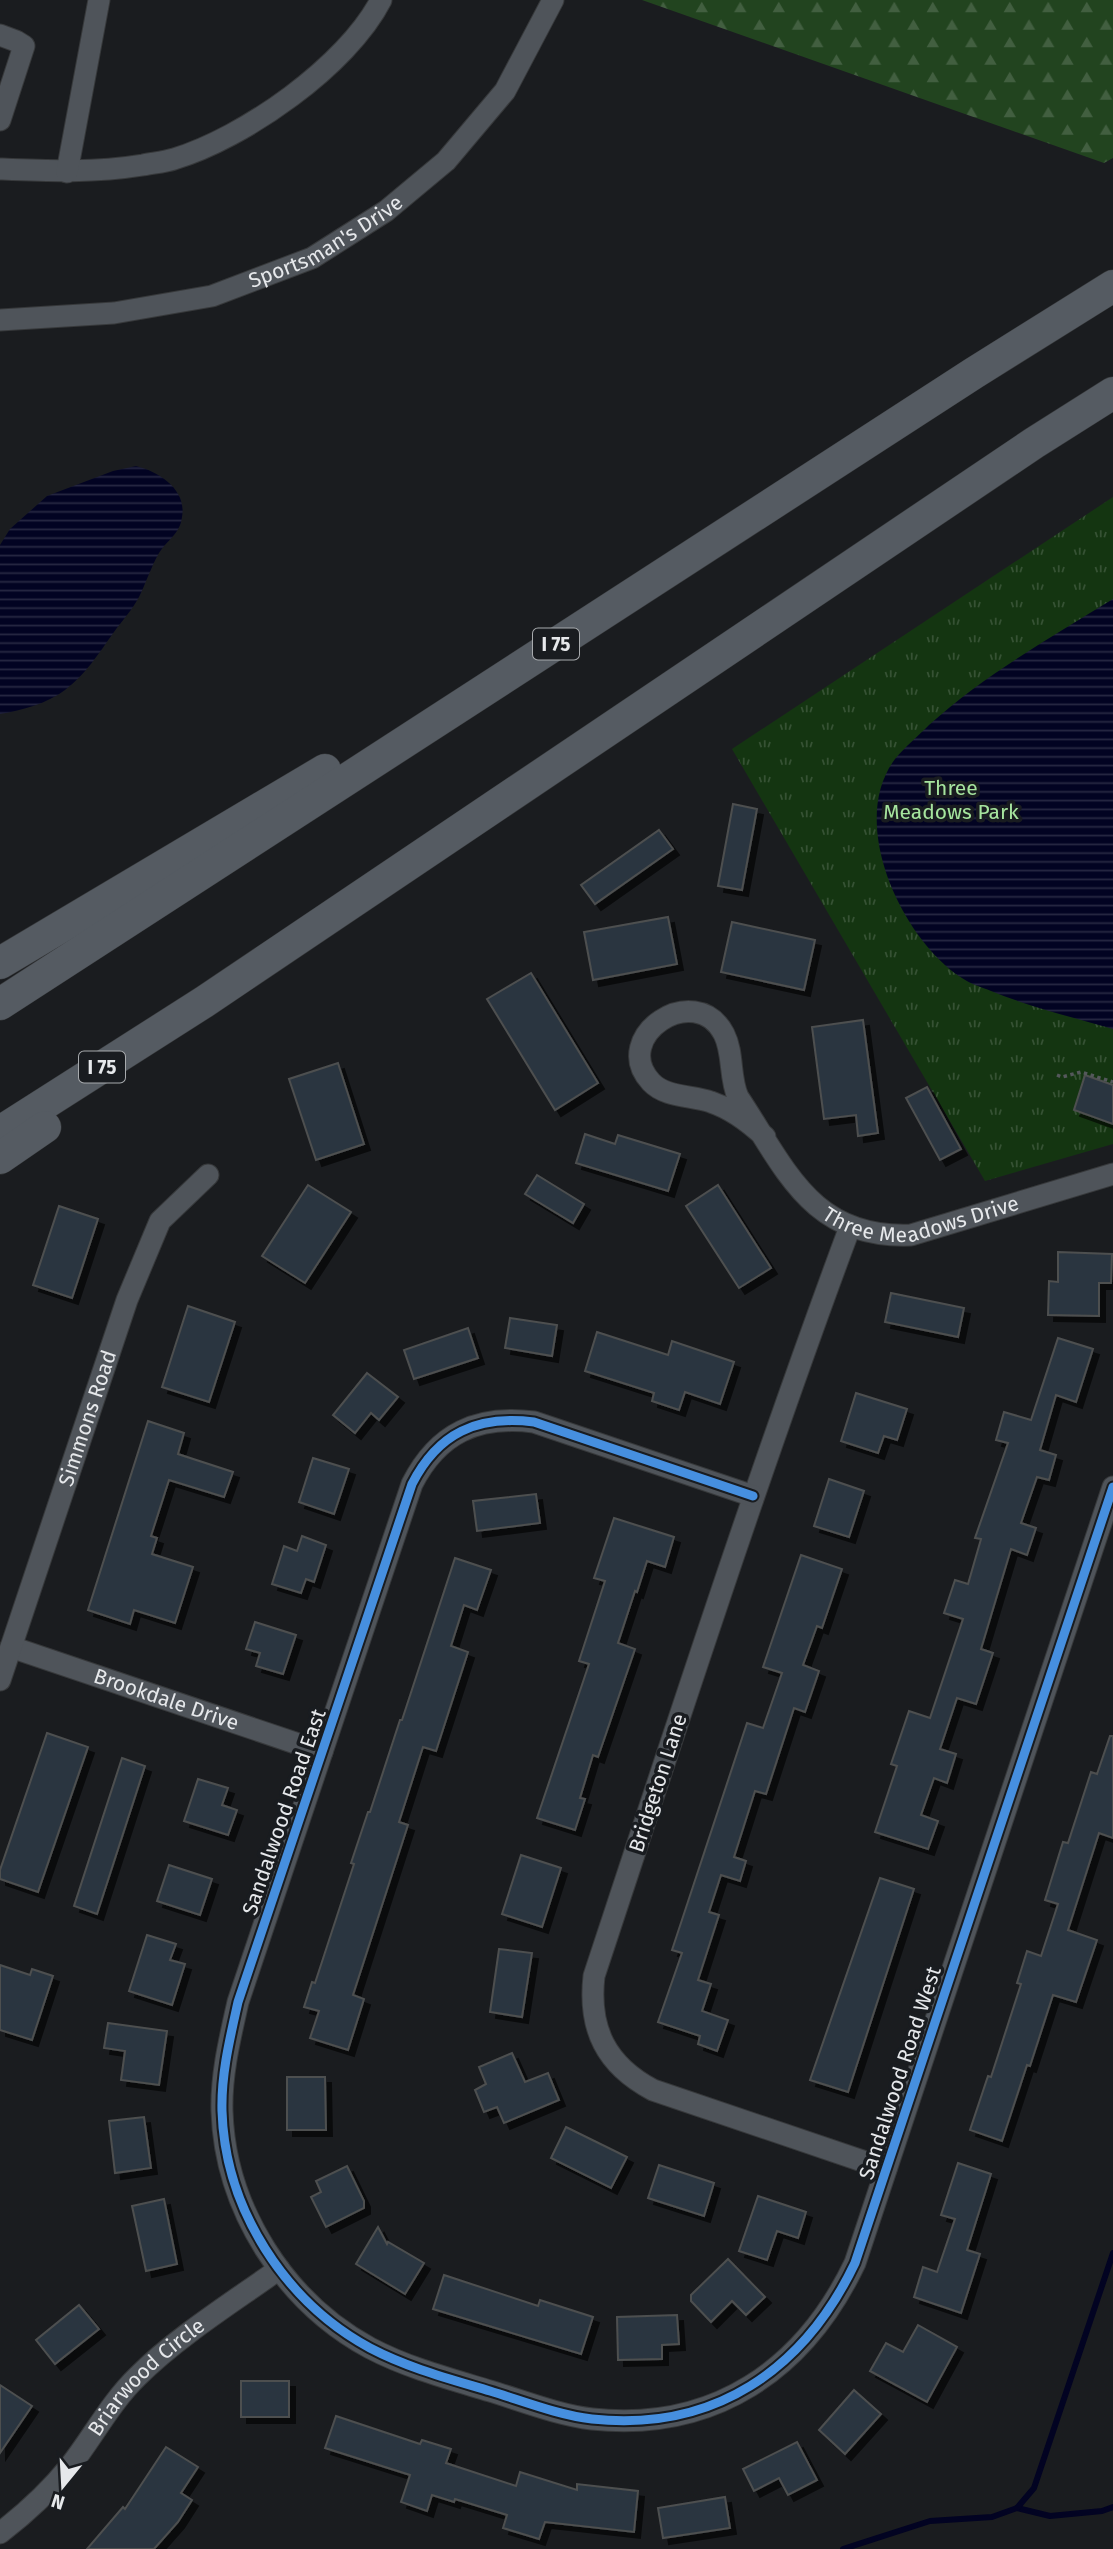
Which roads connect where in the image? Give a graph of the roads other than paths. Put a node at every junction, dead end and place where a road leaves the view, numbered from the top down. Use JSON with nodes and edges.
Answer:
{"nodes":[{"id":1,"x":99,"y":0,"type":"edge"},
{"id":2,"x":381,"y":0,"type":"edge"},
{"id":3,"x":553,"y":0,"type":"edge"},
{"id":4,"x":0,"y":36,"type":"edge"},
{"id":5,"x":2,"y":110,"type":"edge"},
{"id":6,"x":0,"y":169,"type":"edge"},
{"id":7,"x":67,"y":172,"type":"junction"},
{"id":8,"x":1113,"y":286,"type":"edge"},
{"id":9,"x":0,"y":320,"type":"edge"},
{"id":10,"x":1113,"y":393,"type":"edge"},
{"id":11,"x":444,"y":716,"type":"junction"},
{"id":12,"x":0,"y":962,"type":"edge"},
{"id":13,"x":204,"y":1002,"type":"junction"},
{"id":14,"x":0,"y":1004,"type":"edge"},
{"id":15,"x":0,"y":1132,"type":"edge"},
{"id":16,"x":765,"y":1137,"type":"junction"},
{"id":17,"x":0,"y":1158,"type":"edge"},
{"id":18,"x":1113,"y":1174,"type":"edge"},
{"id":19,"x":208,"y":1175,"type":"dead end"},
{"id":20,"x":850,"y":1227,"type":"junction"},
{"id":21,"x":1113,"y":1487,"type":"edge"},
{"id":22,"x":753,"y":1496,"type":"junction"},
{"id":23,"x":11,"y":1647,"type":"junction"},
{"id":24,"x":0,"y":1680,"type":"edge"},
{"id":25,"x":322,"y":1752,"type":"junction"},
{"id":26,"x":886,"y":2169,"type":"junction"},
{"id":27,"x":279,"y":2269,"type":"junction"},
{"id":28,"x":496,"y":2393,"type":"joint"},
{"id":29,"x":0,"y":2533,"type":"edge"}],
"edges":[{"from":1,"to":7,"type":"street"},
{"from":2,"to":7,"type":"street"},
{"from":3,"to":9,"type":"street","name":"Sportsman's Drive"},
{"from":4,"to":5,"type":"street"},
{"from":6,"to":7,"type":"street"},
{"from":8,"to":11,"type":"highway","number":"I 75"},
{"from":10,"to":13,"type":"highway","number":"I 75"},
{"from":11,"to":12,"type":"highway"},
{"from":11,"to":14,"type":"highway","number":"I 75"},
{"from":13,"to":15,"type":"highway","number":"I 75"},
{"from":13,"to":17,"type":"highway"},
{"from":16,"to":16,"type":"street","name":"Three Meadows Drive"},
{"from":16,"to":20,"type":"street","name":"Three Meadows Drive"},
{"from":18,"to":20,"type":"street","name":"Three Meadows Drive"},
{"from":19,"to":23,"type":"street","name":"Simmons Road"},
{"from":20,"to":22,"type":"street","name":"Bridgeton Lane"},
{"from":21,"to":26,"type":"street","name":"Sandalwood Road West"},
{"from":22,"to":25,"type":"street","name":"Sandalwood Road East"},
{"from":22,"to":26,"type":"street","name":"Bridgeton Lane"},
{"from":23,"to":24,"type":"street","name":"Simmons Road"},
{"from":23,"to":25,"type":"street","name":"Brookdale Drive"},
{"from":25,"to":27,"type":"street","name":"Sandalwood Road East"},
{"from":26,"to":28,"type":"street","name":"Sandalwood Road West"},
{"from":27,"to":28,"type":"street","name":"Sandalwood Road East"},
{"from":27,"to":29,"type":"street","name":"Briarwood Circle"}]}
